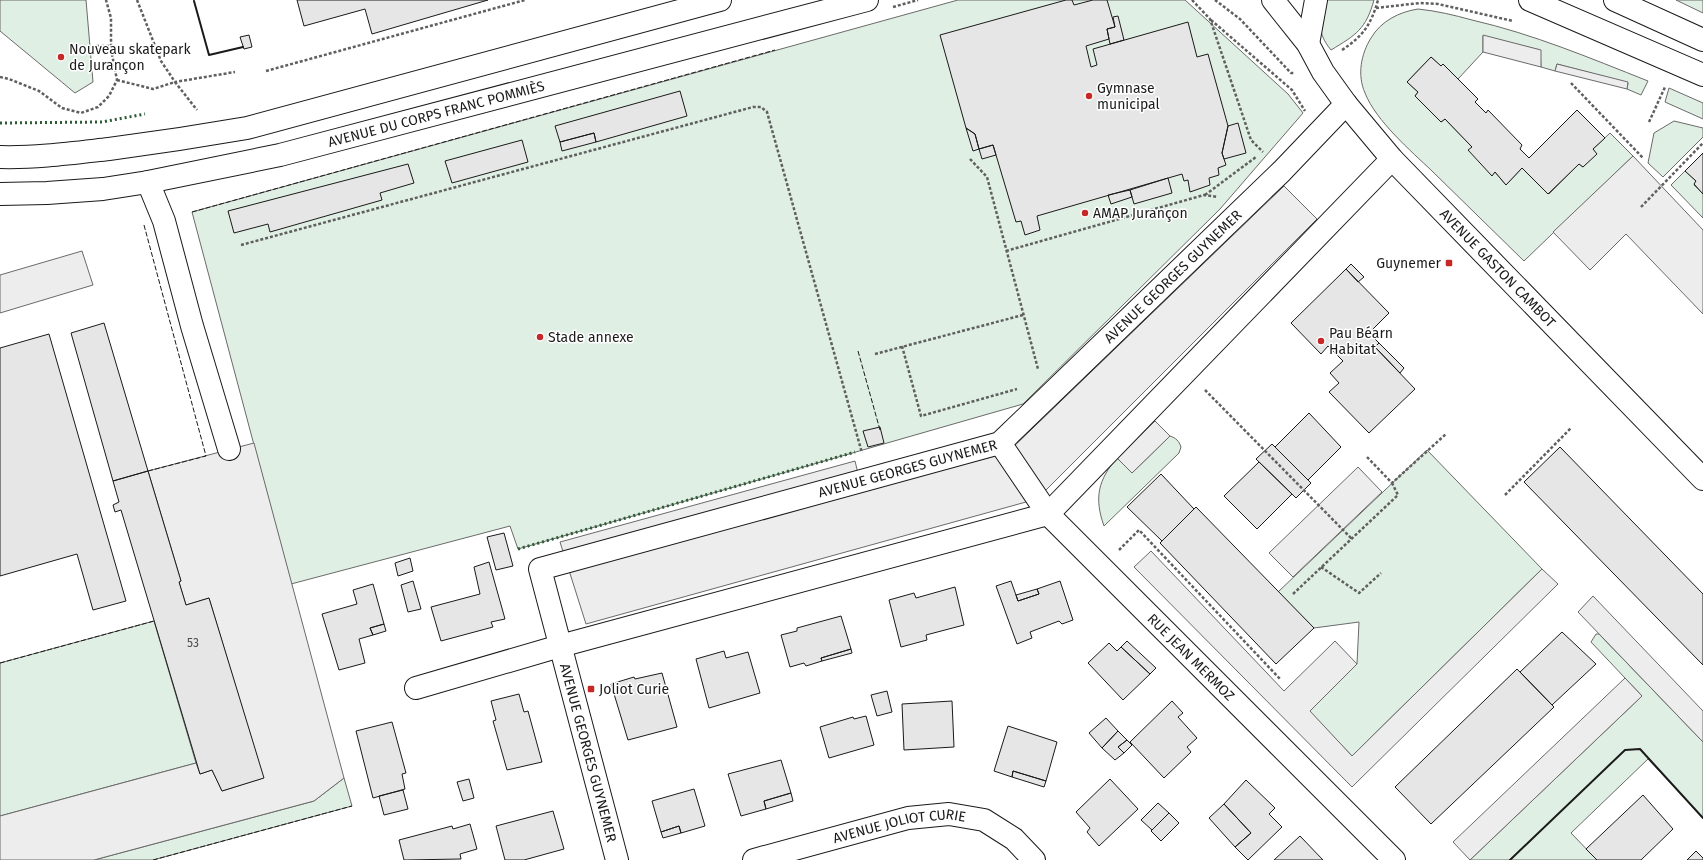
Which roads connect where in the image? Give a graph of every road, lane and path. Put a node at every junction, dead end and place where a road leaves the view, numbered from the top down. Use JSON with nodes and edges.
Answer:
{"nodes":[{"id":1,"x":106,"y":0,"type":"edge"},
{"id":2,"x":137,"y":0,"type":"edge"},
{"id":3,"x":525,"y":0,"type":"edge"},
{"id":4,"x":720,"y":0,"type":"edge"},
{"id":5,"x":867,"y":0,"type":"edge"},
{"id":6,"x":1192,"y":0,"type":"edge"},
{"id":7,"x":1215,"y":0,"type":"edge"},
{"id":8,"x":1273,"y":0,"type":"edge"},
{"id":9,"x":1316,"y":0,"type":"edge"},
{"id":10,"x":1378,"y":0,"type":"edge"},
{"id":11,"x":1530,"y":0,"type":"edge"},
{"id":12,"x":1615,"y":0,"type":"edge"},
{"id":13,"x":1376,"y":8,"type":"junction"},
{"id":14,"x":1210,"y":19,"type":"junction"},
{"id":15,"x":1518,"y":22,"type":"dead end"},
{"id":16,"x":1703,"y":40,"type":"edge"},
{"id":17,"x":1308,"y":44,"type":"junction"},
{"id":18,"x":96,"y":46,"type":"dead end"},
{"id":19,"x":111,"y":46,"type":"junction"},
{"id":20,"x":1340,"y":52,"type":"dead end"},
{"id":21,"x":266,"y":71,"type":"dead end"},
{"id":22,"x":235,"y":72,"type":"dead end"},
{"id":23,"x":1298,"y":72,"type":"dead end"},
{"id":24,"x":1703,"y":75,"type":"edge"},
{"id":25,"x":0,"y":77,"type":"edge"},
{"id":26,"x":117,"y":80,"type":"junction"},
{"id":27,"x":175,"y":82,"type":"junction"},
{"id":28,"x":1571,"y":83,"type":"dead end"},
{"id":29,"x":1667,"y":83,"type":"dead end"},
{"id":30,"x":1346,"y":104,"type":"junction"},
{"id":31,"x":200,"y":114,"type":"dead end"},
{"id":32,"x":1649,"y":122,"type":"dead end"},
{"id":33,"x":1318,"y":133,"type":"junction"},
{"id":34,"x":1703,"y":143,"type":"edge"},
{"id":35,"x":0,"y":157,"type":"edge"},
{"id":36,"x":1643,"y":158,"type":"dead end"},
{"id":37,"x":970,"y":159,"type":"dead end"},
{"id":38,"x":1392,"y":159,"type":"junction"},
{"id":39,"x":148,"y":182,"type":"junction"},
{"id":40,"x":0,"y":194,"type":"edge"},
{"id":41,"x":1204,"y":196,"type":"junction"},
{"id":42,"x":1252,"y":200,"type":"junction"},
{"id":43,"x":1641,"y":207,"type":"dead end"},
{"id":44,"x":241,"y":245,"type":"dead end"},
{"id":45,"x":1006,"y":251,"type":"junction"},
{"id":46,"x":1023,"y":314,"type":"junction"},
{"id":47,"x":902,"y":346,"type":"junction"},
{"id":48,"x":875,"y":354,"type":"dead end"},
{"id":49,"x":1186,"y":371,"type":"junction"},
{"id":50,"x":1019,"y":389,"type":"dead end"},
{"id":51,"x":1046,"y":399,"type":"junction"},
{"id":52,"x":1571,"y":428,"type":"dead end"},
{"id":53,"x":1446,"y":434,"type":"dead end"},
{"id":54,"x":1000,"y":443,"type":"junction"},
{"id":55,"x":229,"y":449,"type":"dead end"},
{"id":56,"x":1367,"y":457,"type":"dead end"},
{"id":57,"x":869,"y":479,"type":"junction"},
{"id":58,"x":1703,"y":479,"type":"edge"},
{"id":59,"x":1392,"y":483,"type":"junction"},
{"id":60,"x":1505,"y":495,"type":"dead end"},
{"id":61,"x":1048,"y":514,"type":"junction"},
{"id":62,"x":1352,"y":539,"type":"junction"},
{"id":63,"x":1101,"y":567,"type":"junction"},
{"id":64,"x":1321,"y":568,"type":"junction"},
{"id":65,"x":1381,"y":573,"type":"dead end"},
{"id":66,"x":1293,"y":594,"type":"dead end"},
{"id":67,"x":560,"y":646,"type":"junction"},
{"id":68,"x":1281,"y":680,"type":"dead end"},
{"id":69,"x":416,"y":688,"type":"dead end"},
{"id":70,"x":617,"y":860,"type":"edge"},
{"id":71,"x":754,"y":860,"type":"edge"},
{"id":72,"x":1034,"y":860,"type":"edge"},
{"id":73,"x":1394,"y":860,"type":"edge"}],
"edges":[{"from":1,"to":19,"type":"path"},
{"from":2,"to":27,"type":"path"},
{"from":3,"to":21,"type":"path"},
{"from":4,"to":35,"type":"street"},
{"from":5,"to":39,"type":"street","name":"AVENUE DU CORPS FRANC POMMIÈS"},
{"from":6,"to":14,"type":"path"},
{"from":7,"to":23,"type":"path"},
{"from":8,"to":17,"type":"street","name":"AVENUE GASTON CAMBOT"},
{"from":9,"to":17,"type":"street"},
{"from":10,"to":13,"type":"path"},
{"from":11,"to":24,"type":"street"},
{"from":12,"to":16,"type":"street"},
{"from":13,"to":15,"type":"path"},
{"from":13,"to":20,"type":"path"},
{"from":14,"to":33,"type":"path"},
{"from":14,"to":41,"type":"path"},
{"from":17,"to":30,"type":"street","name":"AVENUE GASTON CAMBOT"},
{"from":18,"to":19,"type":"path"},
{"from":19,"to":26,"type":"path"},
{"from":22,"to":27,"type":"path"},
{"from":25,"to":26,"type":"path"},
{"from":26,"to":27,"type":"path"},
{"from":27,"to":31,"type":"path"},
{"from":28,"to":36,"type":"path"},
{"from":29,"to":32,"type":"path"},
{"from":30,"to":33,"type":"street","name":"AVENUE GEORGES GUYNEMER"},
{"from":30,"to":38,"type":"street","name":"AVENUE GASTON CAMBOT"},
{"from":33,"to":42,"type":"street","name":"AVENUE GEORGES GUYNEMER"},
{"from":34,"to":43,"type":"path"},
{"from":37,"to":45,"type":"path"},
{"from":38,"to":49,"type":"street"},
{"from":38,"to":58,"type":"street","name":"AVENUE GASTON CAMBOT"},
{"from":39,"to":40,"type":"street","name":"AVENUE DU CORPS FRANC POMMIÈS"},
{"from":39,"to":55,"type":"street"},
{"from":41,"to":42,"type":"path"},
{"from":41,"to":45,"type":"path"},
{"from":42,"to":51,"type":"street","name":"AVENUE GEORGES GUYNEMER"},
{"from":44,"to":57,"type":"path"},
{"from":45,"to":46,"type":"path"},
{"from":46,"to":47,"type":"path"},
{"from":46,"to":51,"type":"path"},
{"from":47,"to":48,"type":"path"},
{"from":47,"to":50,"type":"path"},
{"from":49,"to":61,"type":"street"},
{"from":49,"to":62,"type":"path"},
{"from":51,"to":54,"type":"street","name":"AVENUE GEORGES GUYNEMER"},
{"from":52,"to":60,"type":"path"},
{"from":53,"to":59,"type":"path"},
{"from":54,"to":57,"type":"street","name":"AVENUE GEORGES GUYNEMER"},
{"from":54,"to":61,"type":"street","name":"RUE JEAN MERMOZ"},
{"from":56,"to":59,"type":"path"},
{"from":57,"to":67,"type":"street","name":"AVENUE GEORGES GUYNEMER"},
{"from":59,"to":62,"type":"path"},
{"from":61,"to":63,"type":"street","name":"RUE JEAN MERMOZ"},
{"from":61,"to":67,"type":"street","name":"AVENUE GEORGES GUYNEMER"},
{"from":62,"to":64,"type":"path"},
{"from":63,"to":68,"type":"path"},
{"from":63,"to":73,"type":"street","name":"RUE JEAN MERMOZ"},
{"from":64,"to":65,"type":"path"},
{"from":64,"to":66,"type":"path"},
{"from":67,"to":69,"type":"street","name":"AVENUE GEORGES GUYNEMER"},
{"from":67,"to":70,"type":"street","name":"AVENUE GEORGES GUYNEMER"},
{"from":71,"to":72,"type":"street","name":"AVENUE JOLIOT CURIE"}]}
